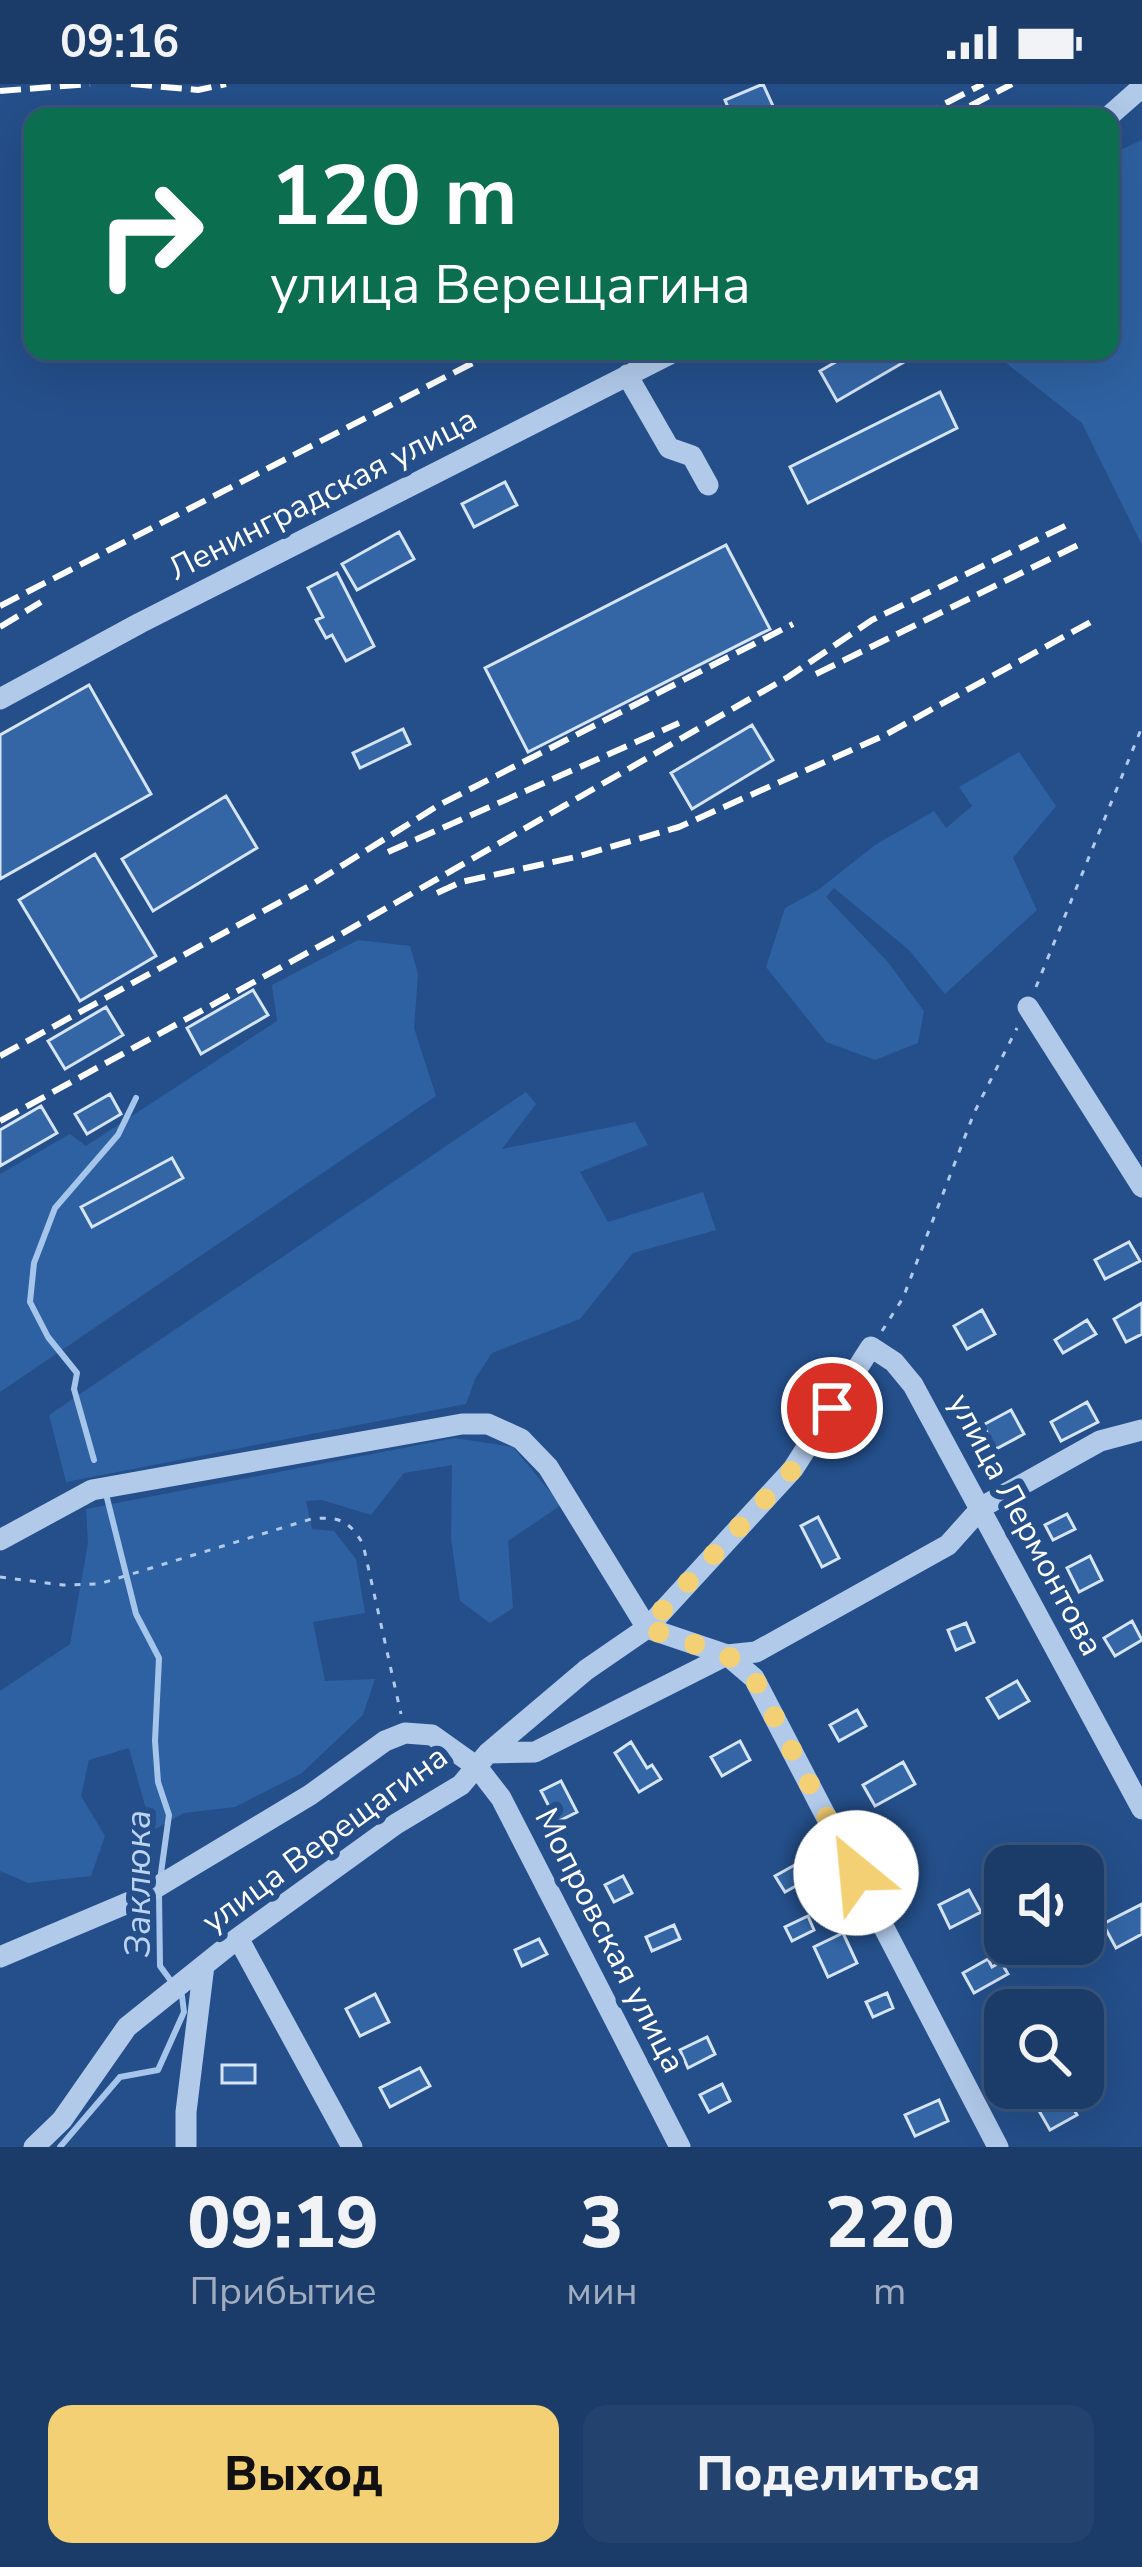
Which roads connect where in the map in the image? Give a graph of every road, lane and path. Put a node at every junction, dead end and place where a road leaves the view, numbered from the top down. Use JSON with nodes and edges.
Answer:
{"nodes":[{"id":1,"x":1142,"y":87,"type":"edge"},
{"id":2,"x":1118,"y":108,"type":"edge"},
{"id":3,"x":658,"y":360,"type":"edge"},
{"id":4,"x":627,"y":375,"type":"junction"},
{"id":5,"x":708,"y":484,"type":"dead end"},
{"id":6,"x":0,"y":699,"type":"edge"},
{"id":7,"x":1142,"y":727,"type":"edge"},
{"id":8,"x":1028,"y":1007,"type":"junction"},
{"id":9,"x":1142,"y":1187,"type":"edge"},
{"id":10,"x":871,"y":1347,"type":"junction"},
{"id":11,"x":1142,"y":1430,"type":"edge"},
{"id":12,"x":982,"y":1507,"type":"junction"},
{"id":13,"x":0,"y":1540,"type":"edge"},
{"id":14,"x":0,"y":1577,"type":"edge"},
{"id":15,"x":646,"y":1628,"type":"junction"},
{"id":16,"x":727,"y":1655,"type":"junction"},
{"id":17,"x":405,"y":1733,"type":"junction"},
{"id":18,"x":482,"y":1760,"type":"junction"},
{"id":19,"x":1142,"y":1809,"type":"edge"},
{"id":20,"x":238,"y":1938,"type":"junction"},
{"id":21,"x":0,"y":1957,"type":"edge"},
{"id":22,"x":205,"y":1965,"type":"junction"},
{"id":23,"x":34,"y":2147,"type":"edge"},
{"id":24,"x":186,"y":2147,"type":"edge"},
{"id":25,"x":352,"y":2147,"type":"edge"},
{"id":26,"x":680,"y":2147,"type":"edge"},
{"id":27,"x":998,"y":2147,"type":"edge"}],
"edges":[{"from":1,"to":2,"type":"street"},
{"from":3,"to":4,"type":"street","name":"Ленинградская улица"},
{"from":4,"to":5,"type":"street"},
{"from":4,"to":6,"type":"street","name":"Ленинградская улица"},
{"from":7,"to":8,"type":"path"},
{"from":8,"to":9,"type":"street"},
{"from":8,"to":10,"type":"path"},
{"from":10,"to":12,"type":"street","name":"улица Лермонтова"},
{"from":10,"to":15,"type":"street","name":"улица Верещагина"},
{"from":11,"to":12,"type":"street"},
{"from":12,"to":16,"type":"street"},
{"from":12,"to":19,"type":"street","name":"улица Лермонтова"},
{"from":13,"to":15,"type":"street"},
{"from":14,"to":17,"type":"path"},
{"from":15,"to":16,"type":"street"},
{"from":15,"to":18,"type":"street","name":"улица Верещагина"},
{"from":16,"to":18,"type":"street"},
{"from":16,"to":27,"type":"street"},
{"from":17,"to":18,"type":"street"},
{"from":17,"to":21,"type":"street"},
{"from":18,"to":20,"type":"street","name":"улица Верещагина"},
{"from":18,"to":26,"type":"street","name":"Мопровская улица"},
{"from":20,"to":22,"type":"street","name":"улица Верещагина"},
{"from":20,"to":25,"type":"street"},
{"from":22,"to":23,"type":"street","name":"улица Верещагина"},
{"from":22,"to":24,"type":"street"}]}
